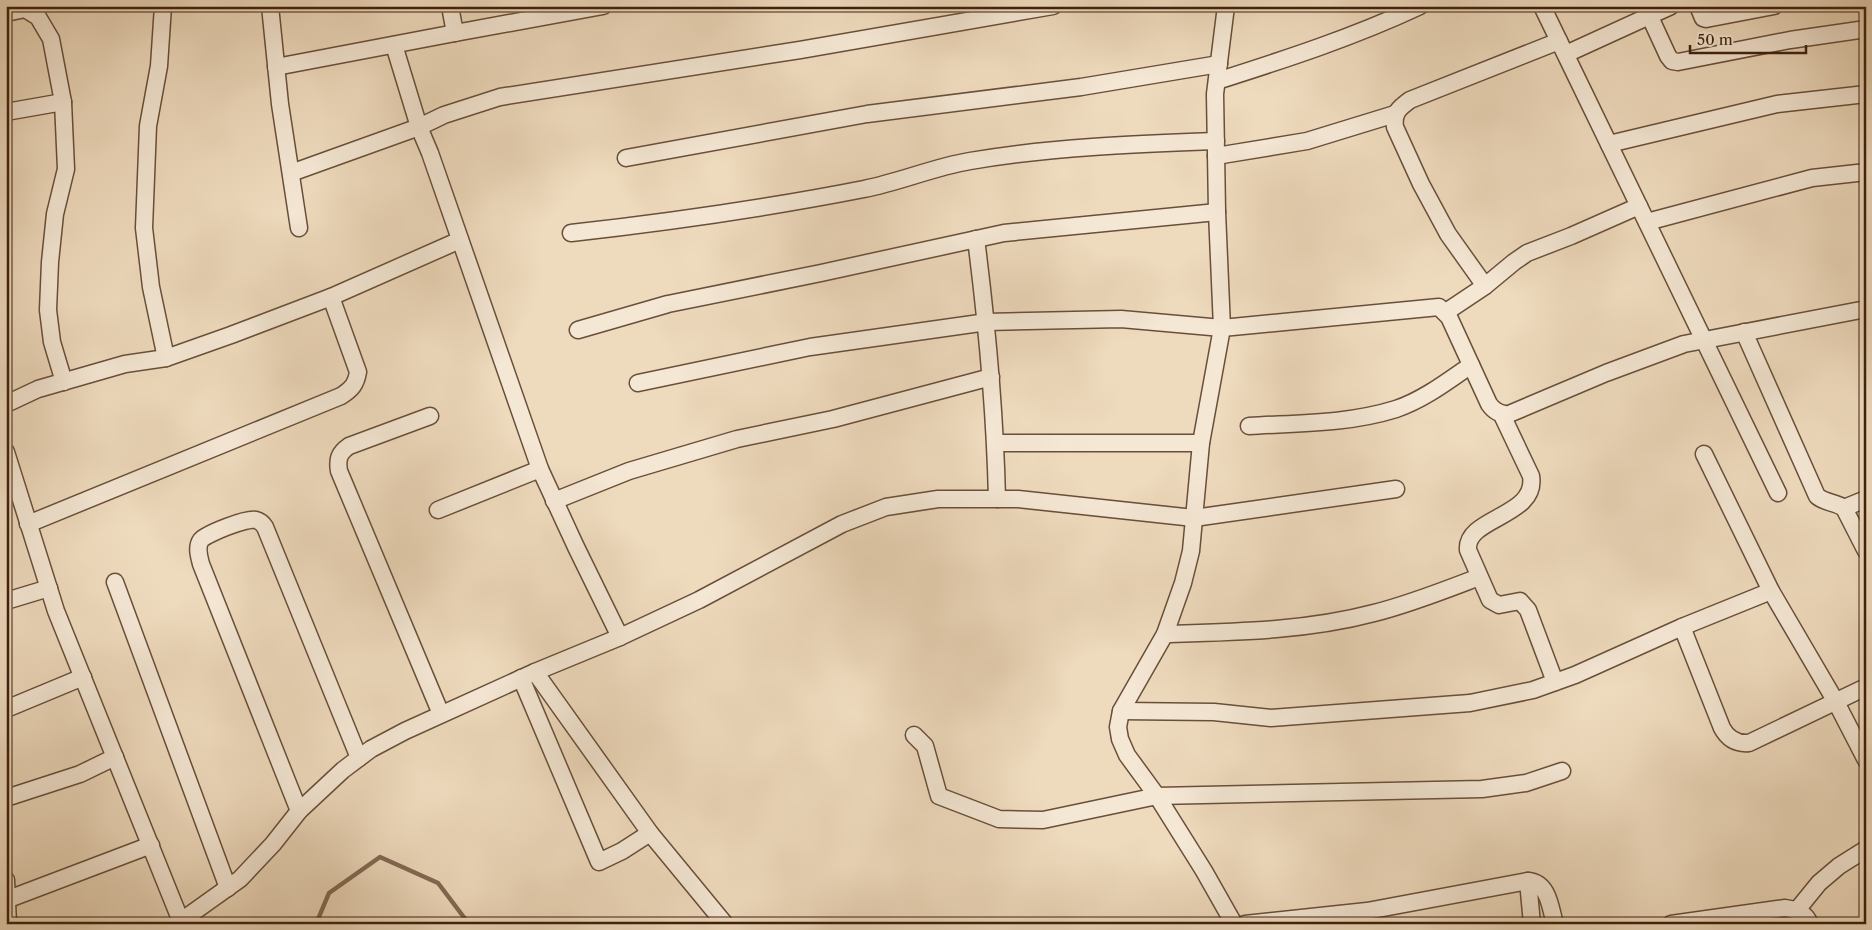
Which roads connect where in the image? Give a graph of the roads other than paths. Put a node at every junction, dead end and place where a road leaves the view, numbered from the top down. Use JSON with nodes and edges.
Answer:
{"nodes":[{"id":1,"x":163,"y":6,"type":"edge"},
{"id":2,"x":270,"y":6,"type":"edge"},
{"id":3,"x":450,"y":6,"type":"edge"},
{"id":4,"x":603,"y":6,"type":"edge"},
{"id":5,"x":1053,"y":6,"type":"edge"},
{"id":6,"x":1226,"y":6,"type":"edge"},
{"id":7,"x":1420,"y":6,"type":"edge"},
{"id":8,"x":1542,"y":6,"type":"edge"},
{"id":9,"x":1671,"y":6,"type":"edge"},
{"id":10,"x":1698,"y":6,"type":"edge"},
{"id":11,"x":1774,"y":6,"type":"edge"},
{"id":12,"x":1647,"y":11,"type":"edge"},
{"id":13,"x":6,"y":13,"type":"edge"},
{"id":14,"x":1866,"y":29,"type":"edge"},
{"id":15,"x":455,"y":33,"type":"junction"},
{"id":16,"x":394,"y":45,"type":"junction"},
{"id":17,"x":1562,"y":47,"type":"junction"},
{"id":18,"x":1219,"y":64,"type":"junction"},
{"id":19,"x":276,"y":67,"type":"junction"},
{"id":20,"x":1217,"y":81,"type":"junction"},
{"id":21,"x":1866,"y":94,"type":"edge"},
{"id":22,"x":63,"y":102,"type":"junction"},
{"id":23,"x":6,"y":112,"type":"edge"},
{"id":24,"x":1395,"y":114,"type":"junction"},
{"id":25,"x":419,"y":127,"type":"junction"},
{"id":26,"x":1609,"y":144,"type":"junction"},
{"id":27,"x":1216,"y":149,"type":"junction"},
{"id":28,"x":626,"y":158,"type":"dead end"},
{"id":29,"x":1866,"y":172,"type":"edge"},
{"id":30,"x":291,"y":173,"type":"junction"},
{"id":31,"x":1639,"y":206,"type":"junction"},
{"id":32,"x":1217,"y":212,"type":"junction"},
{"id":33,"x":1647,"y":222,"type":"junction"},
{"id":34,"x":300,"y":228,"type":"dead end"},
{"id":35,"x":572,"y":233,"type":"dead end"},
{"id":36,"x":976,"y":239,"type":"junction"},
{"id":37,"x":460,"y":240,"type":"junction"},
{"id":38,"x":1485,"y":286,"type":"junction"},
{"id":39,"x":331,"y":297,"type":"junction"},
{"id":40,"x":1866,"y":309,"type":"edge"},
{"id":41,"x":1446,"y":312,"type":"junction"},
{"id":42,"x":987,"y":322,"type":"junction"},
{"id":43,"x":1222,"y":328,"type":"junction"},
{"id":44,"x":578,"y":330,"type":"dead end"},
{"id":45,"x":1744,"y":332,"type":"junction"},
{"id":46,"x":1704,"y":340,"type":"junction"},
{"id":47,"x":166,"y":358,"type":"junction"},
{"id":48,"x":1472,"y":365,"type":"junction"},
{"id":49,"x":991,"y":377,"type":"junction"},
{"id":50,"x":64,"y":382,"type":"junction"},
{"id":51,"x":638,"y":383,"type":"dead end"},
{"id":52,"x":6,"y":404,"type":"edge"},
{"id":53,"x":1502,"y":414,"type":"junction"},
{"id":54,"x":430,"y":416,"type":"dead end"},
{"id":55,"x":1249,"y":426,"type":"dead end"},
{"id":56,"x":996,"y":443,"type":"junction"},
{"id":57,"x":1201,"y":443,"type":"junction"},
{"id":58,"x":6,"y":452,"type":"edge"},
{"id":59,"x":1704,"y":454,"type":"dead end"},
{"id":60,"x":540,"y":468,"type":"junction"},
{"id":61,"x":1396,"y":489,"type":"dead end"},
{"id":62,"x":1778,"y":493,"type":"dead end"},
{"id":63,"x":997,"y":499,"type":"junction"},
{"id":64,"x":1866,"y":500,"type":"edge"},
{"id":65,"x":554,"y":501,"type":"junction"},
{"id":66,"x":13,"y":502,"type":"edge"},
{"id":67,"x":1844,"y":508,"type":"junction"},
{"id":68,"x":438,"y":510,"type":"dead end"},
{"id":69,"x":1194,"y":518,"type":"junction"},
{"id":70,"x":28,"y":524,"type":"junction"},
{"id":71,"x":1866,"y":551,"type":"edge"},
{"id":72,"x":1479,"y":576,"type":"junction"},
{"id":73,"x":115,"y":582,"type":"dead end"},
{"id":74,"x":49,"y":588,"type":"junction"},
{"id":75,"x":1771,"y":591,"type":"junction"},
{"id":76,"x":6,"y":601,"type":"edge"},
{"id":77,"x":1682,"y":627,"type":"junction"},
{"id":78,"x":1165,"y":634,"type":"junction"},
{"id":79,"x":620,"y":637,"type":"junction"},
{"id":80,"x":528,"y":675,"type":"junction"},
{"id":81,"x":83,"y":677,"type":"junction"},
{"id":82,"x":1556,"y":682,"type":"junction"},
{"id":83,"x":1866,"y":687,"type":"edge"},
{"id":84,"x":1836,"y":702,"type":"junction"},
{"id":85,"x":6,"y":709,"type":"edge"},
{"id":86,"x":1120,"y":711,"type":"junction"},
{"id":87,"x":441,"y":714,"type":"junction"},
{"id":88,"x":914,"y":735,"type":"dead end"},
{"id":89,"x":115,"y":757,"type":"junction"},
{"id":90,"x":359,"y":758,"type":"junction"},
{"id":91,"x":1866,"y":760,"type":"edge"},
{"id":92,"x":1562,"y":771,"type":"dead end"},
{"id":93,"x":1157,"y":796,"type":"junction"},
{"id":94,"x":6,"y":798,"type":"edge"},
{"id":95,"x":299,"y":811,"type":"junction"},
{"id":96,"x":650,"y":833,"type":"junction"},
{"id":97,"x":151,"y":846,"type":"junction"},
{"id":98,"x":1866,"y":849,"type":"edge"},
{"id":99,"x":6,"y":880,"type":"edge"},
{"id":100,"x":1528,"y":881,"type":"junction"},
{"id":101,"x":228,"y":888,"type":"junction"},
{"id":102,"x":7,"y":900,"type":"edge"},
{"id":103,"x":1797,"y":910,"type":"junction"},
{"id":104,"x":182,"y":922,"type":"edge"},
{"id":105,"x":8,"y":924,"type":"edge"},
{"id":106,"x":725,"y":924,"type":"edge"},
{"id":107,"x":1234,"y":924,"type":"edge"},
{"id":108,"x":1245,"y":924,"type":"edge"},
{"id":109,"x":1532,"y":924,"type":"edge"},
{"id":110,"x":1554,"y":924,"type":"edge"},
{"id":111,"x":1672,"y":924,"type":"edge"},
{"id":112,"x":1810,"y":924,"type":"edge"}],
"edges":[{"from":1,"to":47,"type":"street"},
{"from":2,"to":19,"type":"street"},
{"from":3,"to":15,"type":"street"},
{"from":4,"to":15,"type":"street"},
{"from":5,"to":25,"type":"street"},
{"from":6,"to":18,"type":"street"},
{"from":7,"to":20,"type":"street"},
{"from":8,"to":17,"type":"street"},
{"from":9,"to":12,"type":"street"},
{"from":10,"to":11,"type":"street"},
{"from":12,"to":14,"type":"street"},
{"from":12,"to":17,"type":"street"},
{"from":13,"to":22,"type":"street"},
{"from":15,"to":16,"type":"street"},
{"from":16,"to":19,"type":"street"},
{"from":16,"to":25,"type":"street"},
{"from":17,"to":24,"type":"street"},
{"from":17,"to":26,"type":"street"},
{"from":18,"to":20,"type":"street"},
{"from":18,"to":28,"type":"street"},
{"from":19,"to":30,"type":"street"},
{"from":20,"to":27,"type":"street"},
{"from":21,"to":26,"type":"street"},
{"from":22,"to":23,"type":"street"},
{"from":22,"to":50,"type":"street"},
{"from":24,"to":27,"type":"street"},
{"from":24,"to":38,"type":"street"},
{"from":25,"to":30,"type":"street"},
{"from":25,"to":37,"type":"street"},
{"from":26,"to":31,"type":"street"},
{"from":27,"to":32,"type":"street"},
{"from":27,"to":35,"type":"street"},
{"from":29,"to":33,"type":"street"},
{"from":30,"to":34,"type":"street"},
{"from":31,"to":33,"type":"street"},
{"from":31,"to":38,"type":"street"},
{"from":32,"to":36,"type":"street"},
{"from":32,"to":43,"type":"street"},
{"from":33,"to":46,"type":"street"},
{"from":36,"to":42,"type":"street"},
{"from":36,"to":44,"type":"street"},
{"from":37,"to":39,"type":"street"},
{"from":37,"to":60,"type":"street"},
{"from":38,"to":41,"type":"street"},
{"from":39,"to":47,"type":"street"},
{"from":39,"to":70,"type":"street"},
{"from":40,"to":45,"type":"street"},
{"from":41,"to":43,"type":"street"},
{"from":41,"to":48,"type":"street"},
{"from":42,"to":43,"type":"street"},
{"from":42,"to":49,"type":"street"},
{"from":42,"to":51,"type":"street"},
{"from":43,"to":57,"type":"street"},
{"from":45,"to":46,"type":"street"},
{"from":45,"to":67,"type":"street"},
{"from":46,"to":53,"type":"street"},
{"from":46,"to":62,"type":"street"},
{"from":47,"to":50,"type":"street"},
{"from":48,"to":53,"type":"street"},
{"from":48,"to":55,"type":"street"},
{"from":49,"to":56,"type":"street"},
{"from":49,"to":65,"type":"street"},
{"from":50,"to":52,"type":"street"},
{"from":53,"to":72,"type":"street"},
{"from":54,"to":87,"type":"street"},
{"from":56,"to":57,"type":"street"},
{"from":56,"to":63,"type":"street"},
{"from":57,"to":69,"type":"street"},
{"from":58,"to":66,"type":"street"},
{"from":59,"to":75,"type":"street"},
{"from":60,"to":65,"type":"street"},
{"from":60,"to":68,"type":"street"},
{"from":61,"to":69,"type":"street"},
{"from":63,"to":69,"type":"street"},
{"from":63,"to":79,"type":"street"},
{"from":64,"to":67,"type":"street"},
{"from":65,"to":79,"type":"street"},
{"from":66,"to":70,"type":"street"},
{"from":67,"to":71,"type":"street"},
{"from":69,"to":78,"type":"street"},
{"from":70,"to":74,"type":"street"},
{"from":72,"to":78,"type":"street"},
{"from":72,"to":82,"type":"street"},
{"from":73,"to":101,"type":"street"},
{"from":74,"to":76,"type":"street"},
{"from":74,"to":81,"type":"street"},
{"from":75,"to":77,"type":"street"},
{"from":75,"to":84,"type":"street"},
{"from":77,"to":82,"type":"street"},
{"from":77,"to":84,"type":"street"},
{"from":78,"to":86,"type":"street"},
{"from":79,"to":80,"type":"street"},
{"from":80,"to":87,"type":"street"},
{"from":80,"to":96,"type":"street"},
{"from":80,"to":96,"type":"street"},
{"from":81,"to":85,"type":"street"},
{"from":81,"to":89,"type":"street"},
{"from":82,"to":86,"type":"street"},
{"from":83,"to":84,"type":"street"},
{"from":84,"to":91,"type":"street"},
{"from":86,"to":93,"type":"street"},
{"from":87,"to":90,"type":"street"},
{"from":88,"to":93,"type":"street"},
{"from":89,"to":94,"type":"street"},
{"from":89,"to":97,"type":"street"},
{"from":90,"to":95,"type":"street"},
{"from":90,"to":95,"type":"street"},
{"from":92,"to":93,"type":"street"},
{"from":93,"to":107,"type":"street"},
{"from":95,"to":101,"type":"street"},
{"from":96,"to":106,"type":"street"},
{"from":97,"to":102,"type":"street"},
{"from":97,"to":104,"type":"street"},
{"from":98,"to":103,"type":"street"},
{"from":99,"to":102,"type":"street"},
{"from":100,"to":108,"type":"street"},
{"from":100,"to":109,"type":"street"},
{"from":100,"to":110,"type":"street"},
{"from":101,"to":104,"type":"street"},
{"from":102,"to":105,"type":"street"},
{"from":103,"to":111,"type":"street"},
{"from":103,"to":112,"type":"street"}]}
